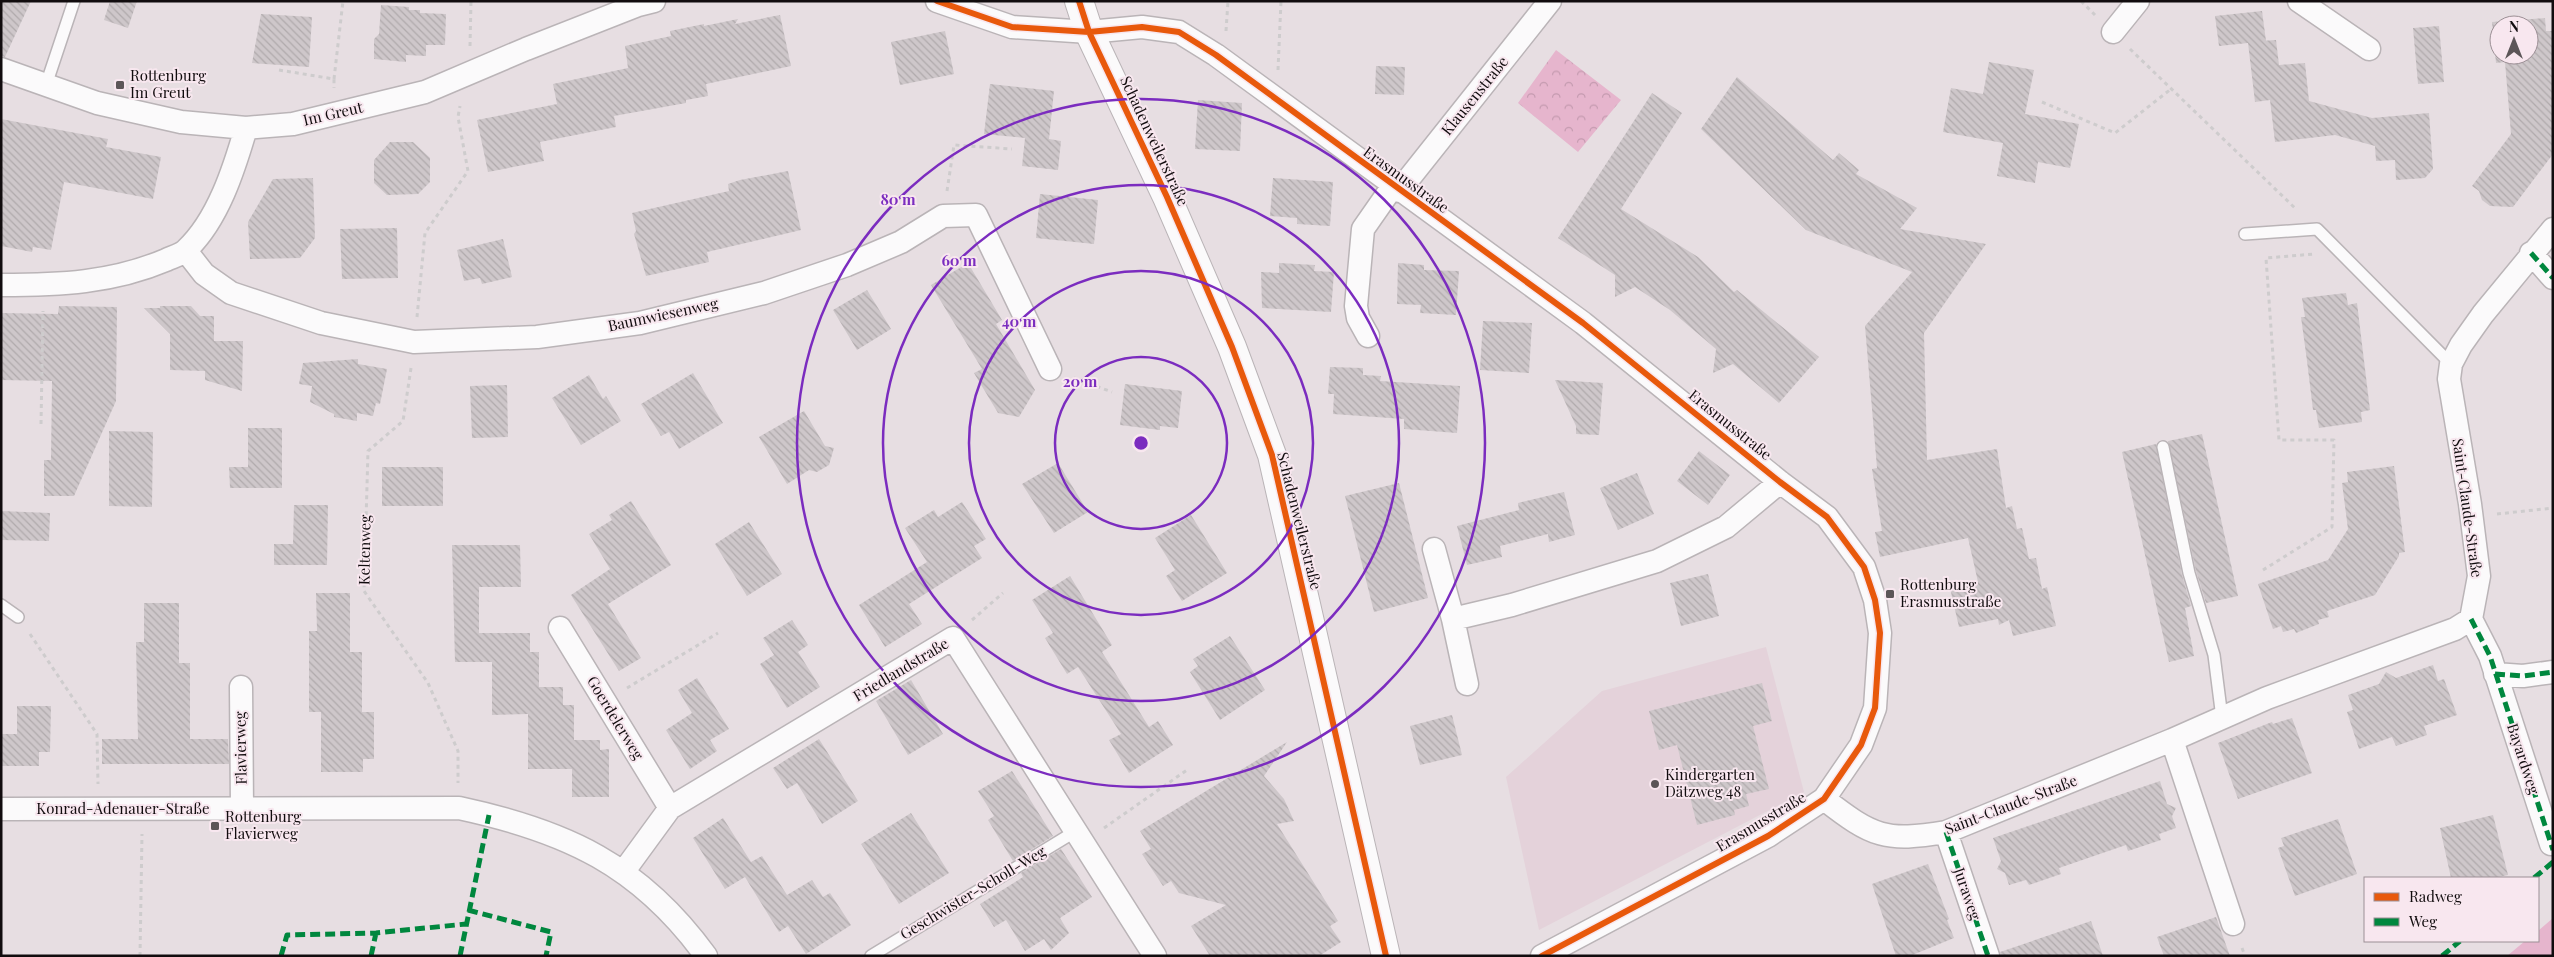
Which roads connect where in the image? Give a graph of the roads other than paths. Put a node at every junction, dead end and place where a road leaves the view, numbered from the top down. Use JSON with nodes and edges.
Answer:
{"nodes":[{"id":1,"x":74,"y":1,"type":"edge"},
{"id":2,"x":654,"y":1,"type":"edge"},
{"id":3,"x":937,"y":1,"type":"edge"},
{"id":4,"x":1079,"y":1,"type":"edge"},
{"id":5,"x":1550,"y":1,"type":"edge"},
{"id":6,"x":2138,"y":1,"type":"edge"},
{"id":7,"x":2299,"y":1,"type":"edge"},
{"id":8,"x":1089,"y":32,"type":"junction"},
{"id":9,"x":2113,"y":32,"type":"road end"},
{"id":10,"x":2368,"y":49,"type":"dead end"},
{"id":11,"x":1,"y":68,"type":"edge"},
{"id":12,"x":46,"y":84,"type":"junction"},
{"id":13,"x":246,"y":128,"type":"junction"},
{"id":14,"x":1396,"y":189,"type":"junction"},
{"id":15,"x":2553,"y":229,"type":"edge"},
{"id":16,"x":2245,"y":234,"type":"dead end"},
{"id":17,"x":186,"y":251,"type":"junction"},
{"id":18,"x":2531,"y":253,"type":"junction"},
{"id":19,"x":2553,"y":278,"type":"edge"},
{"id":20,"x":1,"y":285,"type":"edge"},
{"id":21,"x":1368,"y":336,"type":"dead end"},
{"id":22,"x":2451,"y":364,"type":"junction"},
{"id":23,"x":1050,"y":370,"type":"road end"},
{"id":24,"x":2163,"y":447,"type":"dead end"},
{"id":25,"x":1780,"y":482,"type":"junction"},
{"id":26,"x":1434,"y":549,"type":"dead end"},
{"id":27,"x":1,"y":605,"type":"edge"},
{"id":28,"x":18,"y":617,"type":"road end"},
{"id":29,"x":2471,"y":618,"type":"junction"},
{"id":30,"x":1454,"y":619,"type":"junction"},
{"id":31,"x":560,"y":628,"type":"dead end"},
{"id":32,"x":2553,"y":672,"type":"edge"},
{"id":33,"x":2495,"y":674,"type":"junction"},
{"id":34,"x":1466,"y":684,"type":"dead end"},
{"id":35,"x":241,"y":687,"type":"dead end"},
{"id":36,"x":2222,"y":718,"type":"junction"},
{"id":37,"x":2172,"y":740,"type":"junction"},
{"id":38,"x":1824,"y":799,"type":"junction"},
{"id":39,"x":242,"y":808,"type":"junction"},
{"id":40,"x":670,"y":808,"type":"junction"},
{"id":41,"x":1,"y":809,"type":"edge"},
{"id":42,"x":1946,"y":832,"type":"junction"},
{"id":43,"x":1080,"y":837,"type":"junction"},
{"id":44,"x":2551,"y":844,"type":"dead end"},
{"id":45,"x":624,"y":871,"type":"junction"},
{"id":46,"x":2233,"y":924,"type":"dead end"},
{"id":47,"x":706,"y":956,"type":"edge"},
{"id":48,"x":871,"y":956,"type":"edge"},
{"id":49,"x":1155,"y":956,"type":"edge"},
{"id":50,"x":1386,"y":956,"type":"edge"},
{"id":51,"x":1542,"y":956,"type":"edge"},
{"id":52,"x":1988,"y":956,"type":"edge"}],
"edges":[{"from":1,"to":12,"type":"lane"},
{"from":2,"to":13,"type":"street","name":"Im Greut"},
{"from":3,"to":8,"type":"street"},
{"from":4,"to":8,"type":"street","name":"Schadenweilerstraße"},
{"from":5,"to":14,"type":"street","name":"Klausenstraße"},
{"from":6,"to":9,"type":"street"},
{"from":7,"to":10,"type":"street"},
{"from":8,"to":14,"type":"street","name":"Erasmusstraße"},
{"from":8,"to":50,"type":"street","name":"Schadenweilerstraße"},
{"from":11,"to":12,"type":"street","name":"Im Greut"},
{"from":12,"to":13,"type":"street","name":"Im Greut"},
{"from":13,"to":17,"type":"street"},
{"from":14,"to":21,"type":"street","name":"Erasmusstraße"},
{"from":14,"to":25,"type":"street","name":"Erasmusstraße"},
{"from":15,"to":18,"type":"street"},
{"from":16,"to":22,"type":"lane"},
{"from":17,"to":20,"type":"street"},
{"from":17,"to":23,"type":"street","name":"Baumwiesenweg"},
{"from":18,"to":19,"type":"street"},
{"from":18,"to":22,"type":"street"},
{"from":22,"to":29,"type":"street","name":"Saint-Claude-Straße"},
{"from":24,"to":36,"type":"lane"},
{"from":25,"to":30,"type":"street"},
{"from":25,"to":38,"type":"street","name":"Erasmusstraße"},
{"from":26,"to":30,"type":"street"},
{"from":27,"to":28,"type":"lane"},
{"from":29,"to":33,"type":"street","name":"Bayardweg"},
{"from":29,"to":36,"type":"street","name":"Saint-Claude-Straße"},
{"from":30,"to":34,"type":"street"},
{"from":31,"to":40,"type":"street","name":"Goerdelerweg"},
{"from":32,"to":33,"type":"street"},
{"from":33,"to":44,"type":"street","name":"Bayardweg"},
{"from":35,"to":39,"type":"street","name":"Flavierweg"},
{"from":36,"to":37,"type":"street","name":"Saint-Claude-Straße"},
{"from":37,"to":42,"type":"street","name":"Saint-Claude-Straße"},
{"from":37,"to":46,"type":"street"},
{"from":38,"to":42,"type":"street","name":"Saint-Claude-Straße"},
{"from":38,"to":51,"type":"street","name":"Erasmusstraße"},
{"from":39,"to":41,"type":"street","name":"Konrad-Adenauer-Straße"},
{"from":39,"to":45,"type":"street","name":"Konrad-Adenauer-Straße"},
{"from":40,"to":43,"type":"street","name":"Friedlandstraße"},
{"from":40,"to":45,"type":"street","name":"Friedlandstraße"},
{"from":42,"to":52,"type":"street","name":"Juraweg"},
{"from":43,"to":48,"type":"lane","name":"Geschwister-Scholl-Weg"},
{"from":43,"to":49,"type":"street","name":"Friedlandstraße"},
{"from":45,"to":47,"type":"street","name":"Konrad-Adenauer-Straße"}]}
